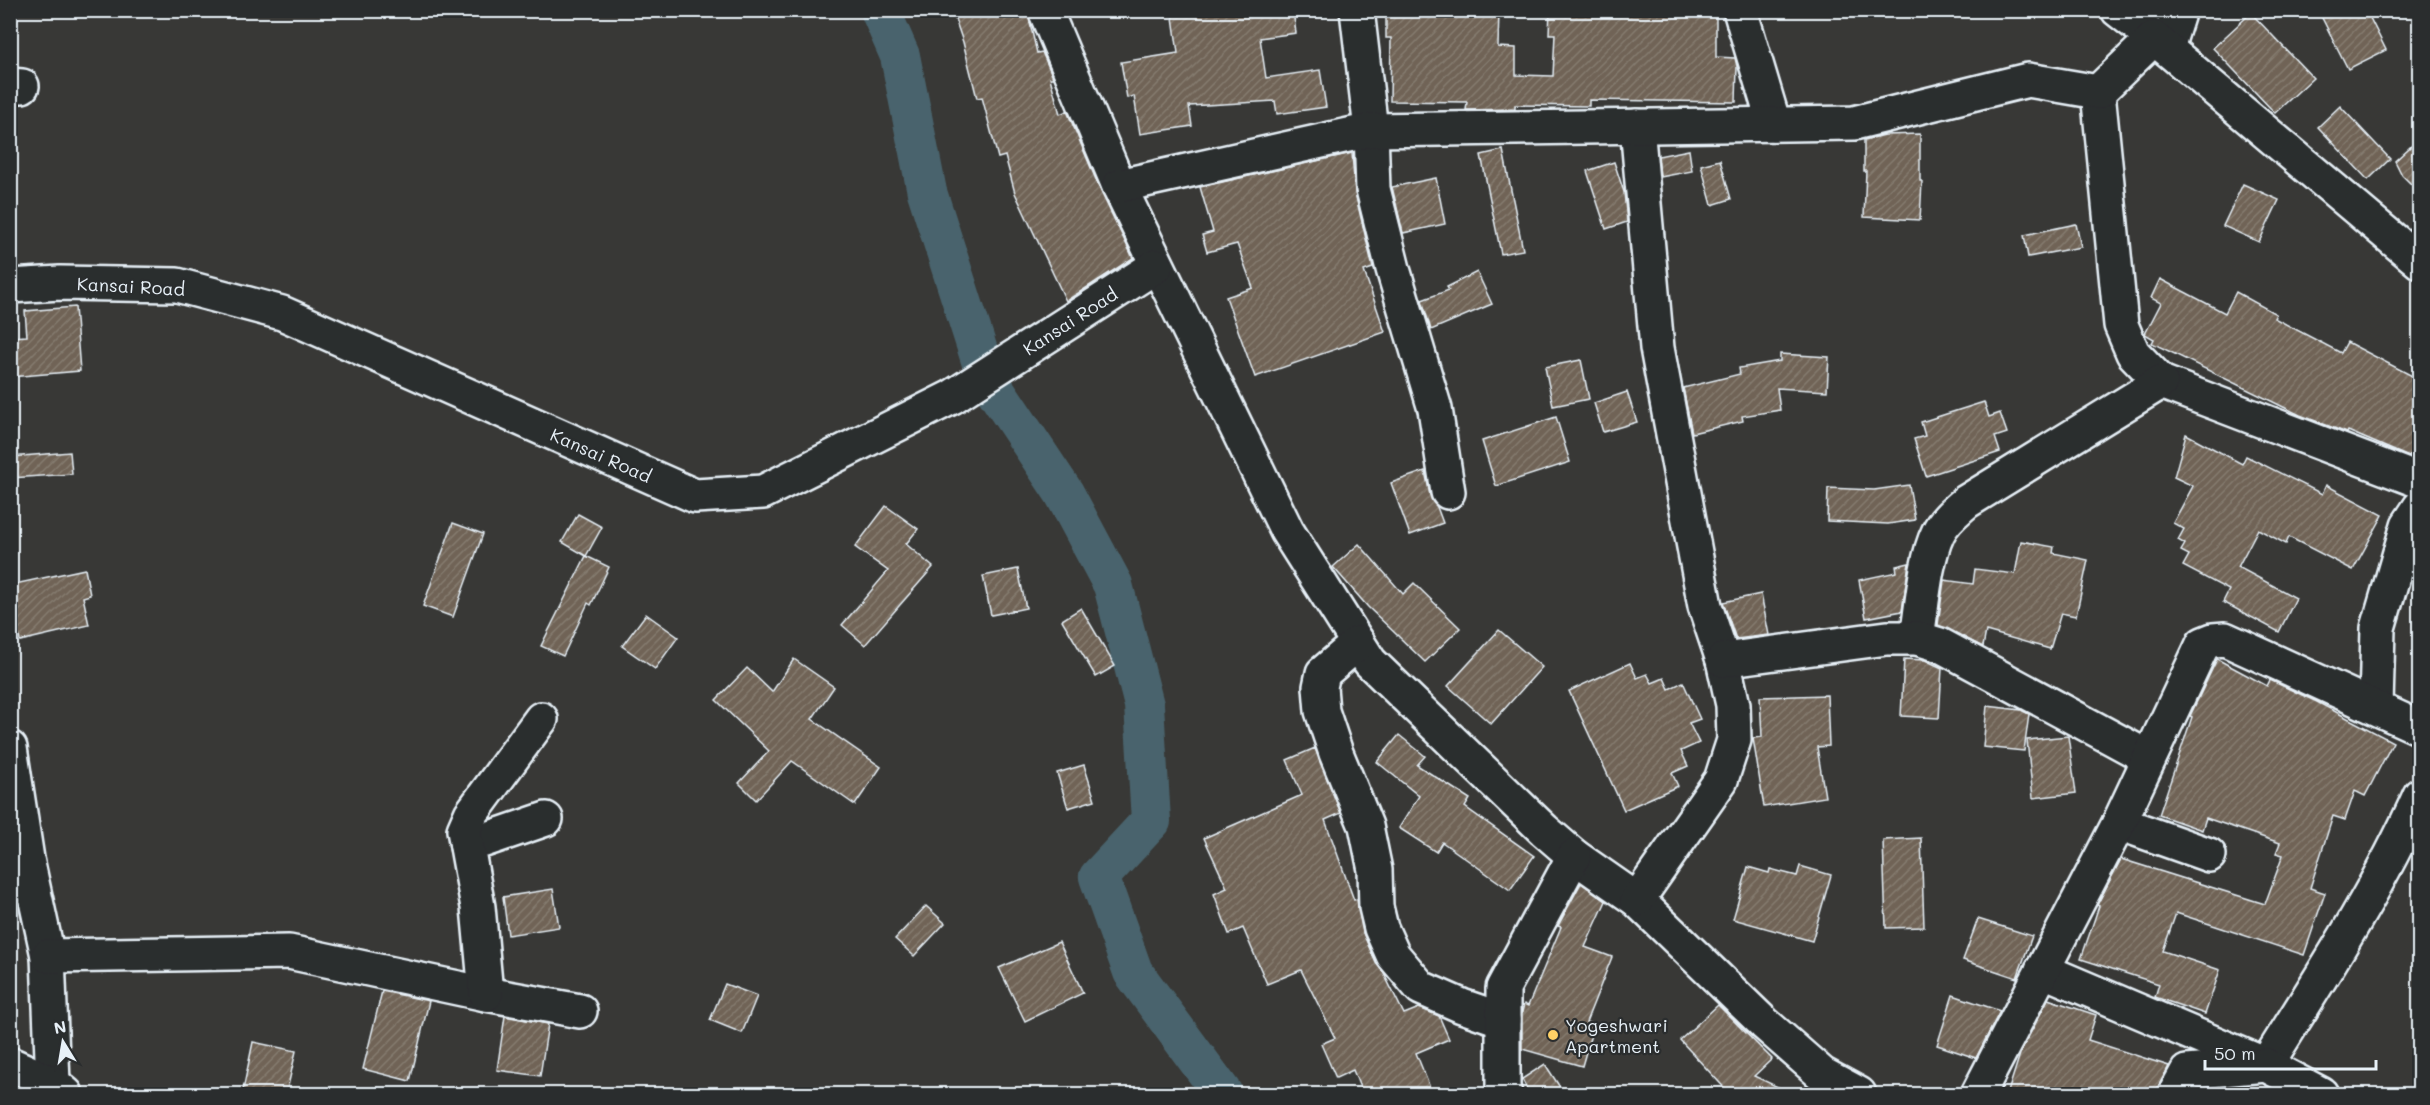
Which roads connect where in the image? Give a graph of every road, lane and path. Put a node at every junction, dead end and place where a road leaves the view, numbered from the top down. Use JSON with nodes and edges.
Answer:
{"nodes":[{"id":1,"x":1046,"y":10,"type":"edge"},
{"id":2,"x":1357,"y":10,"type":"edge"},
{"id":3,"x":1740,"y":10,"type":"edge"},
{"id":4,"x":2118,"y":10,"type":"edge"},
{"id":5,"x":2179,"y":10,"type":"edge"},
{"id":6,"x":2160,"y":43,"type":"junction"},
{"id":7,"x":2098,"y":92,"type":"junction"},
{"id":8,"x":1774,"y":124,"type":"junction"},
{"id":9,"x":1637,"y":126,"type":"junction"},
{"id":10,"x":1371,"y":130,"type":"junction"},
{"id":11,"x":1119,"y":186,"type":"junction"},
{"id":12,"x":2420,"y":262,"type":"edge"},
{"id":13,"x":1156,"y":266,"type":"junction"},
{"id":14,"x":10,"y":286,"type":"edge"},
{"id":15,"x":2161,"y":382,"type":"junction"},
{"id":16,"x":2420,"y":481,"type":"edge"},
{"id":17,"x":1448,"y":492,"type":"dead end"},
{"id":18,"x":2420,"y":507,"type":"edge"},
{"id":19,"x":1917,"y":638,"type":"junction"},
{"id":20,"x":1358,"y":643,"type":"junction"},
{"id":21,"x":1723,"y":660,"type":"junction"},
{"id":22,"x":2376,"y":707,"type":"junction"},
{"id":23,"x":541,"y":719,"type":"dead end"},
{"id":24,"x":2420,"y":729,"type":"edge"},
{"id":25,"x":10,"y":748,"type":"edge"},
{"id":26,"x":2149,"y":758,"type":"junction"},
{"id":27,"x":2420,"y":795,"type":"edge"},
{"id":28,"x":546,"y":819,"type":"dead end"},
{"id":29,"x":2119,"y":823,"type":"junction"},
{"id":30,"x":467,"y":846,"type":"junction"},
{"id":31,"x":2209,"y":855,"type":"dead end"},
{"id":32,"x":1574,"y":856,"type":"junction"},
{"id":33,"x":1637,"y":900,"type":"junction"},
{"id":34,"x":48,"y":956,"type":"junction"},
{"id":35,"x":2042,"y":970,"type":"junction"},
{"id":36,"x":486,"y":994,"type":"junction"},
{"id":37,"x":580,"y":1011,"type":"dead end"},
{"id":38,"x":1503,"y":1020,"type":"junction"},
{"id":39,"x":10,"y":1064,"type":"edge"},
{"id":40,"x":2266,"y":1065,"type":"junction"},
{"id":41,"x":59,"y":1089,"type":"edge"},
{"id":42,"x":1505,"y":1095,"type":"edge"},
{"id":43,"x":1859,"y":1095,"type":"edge"},
{"id":44,"x":1978,"y":1095,"type":"edge"},
{"id":45,"x":2175,"y":1095,"type":"edge"},
{"id":46,"x":2321,"y":1095,"type":"edge"}],
"edges":[{"from":1,"to":11,"type":"street"},
{"from":2,"to":10,"type":"street"},
{"from":3,"to":8,"type":"street"},
{"from":4,"to":6,"type":"street"},
{"from":5,"to":6,"type":"street"},
{"from":6,"to":7,"type":"street"},
{"from":6,"to":12,"type":"street"},
{"from":7,"to":8,"type":"street"},
{"from":7,"to":15,"type":"street"},
{"from":8,"to":9,"type":"street"},
{"from":9,"to":10,"type":"street"},
{"from":9,"to":21,"type":"street"},
{"from":10,"to":11,"type":"street"},
{"from":10,"to":17,"type":"street"},
{"from":11,"to":13,"type":"street"},
{"from":13,"to":14,"type":"street","name":"Kansai Road"},
{"from":13,"to":20,"type":"street"},
{"from":15,"to":16,"type":"street"},
{"from":15,"to":19,"type":"street"},
{"from":18,"to":22,"type":"street"},
{"from":19,"to":21,"type":"street"},
{"from":19,"to":26,"type":"street"},
{"from":20,"to":32,"type":"street"},
{"from":20,"to":38,"type":"street"},
{"from":21,"to":33,"type":"street"},
{"from":22,"to":24,"type":"street"},
{"from":22,"to":26,"type":"street"},
{"from":23,"to":30,"type":"street"},
{"from":25,"to":34,"type":"street"},
{"from":26,"to":29,"type":"street"},
{"from":27,"to":40,"type":"street"},
{"from":28,"to":30,"type":"street"},
{"from":29,"to":31,"type":"street"},
{"from":29,"to":35,"type":"street"},
{"from":30,"to":36,"type":"street"},
{"from":32,"to":33,"type":"street"},
{"from":32,"to":38,"type":"street"},
{"from":33,"to":43,"type":"street"},
{"from":34,"to":36,"type":"street"},
{"from":34,"to":41,"type":"street"},
{"from":35,"to":40,"type":"street"},
{"from":35,"to":44,"type":"street"},
{"from":36,"to":37,"type":"street"},
{"from":38,"to":42,"type":"street"},
{"from":39,"to":41,"type":"street"},
{"from":40,"to":45,"type":"street"},
{"from":40,"to":46,"type":"street"}]}
